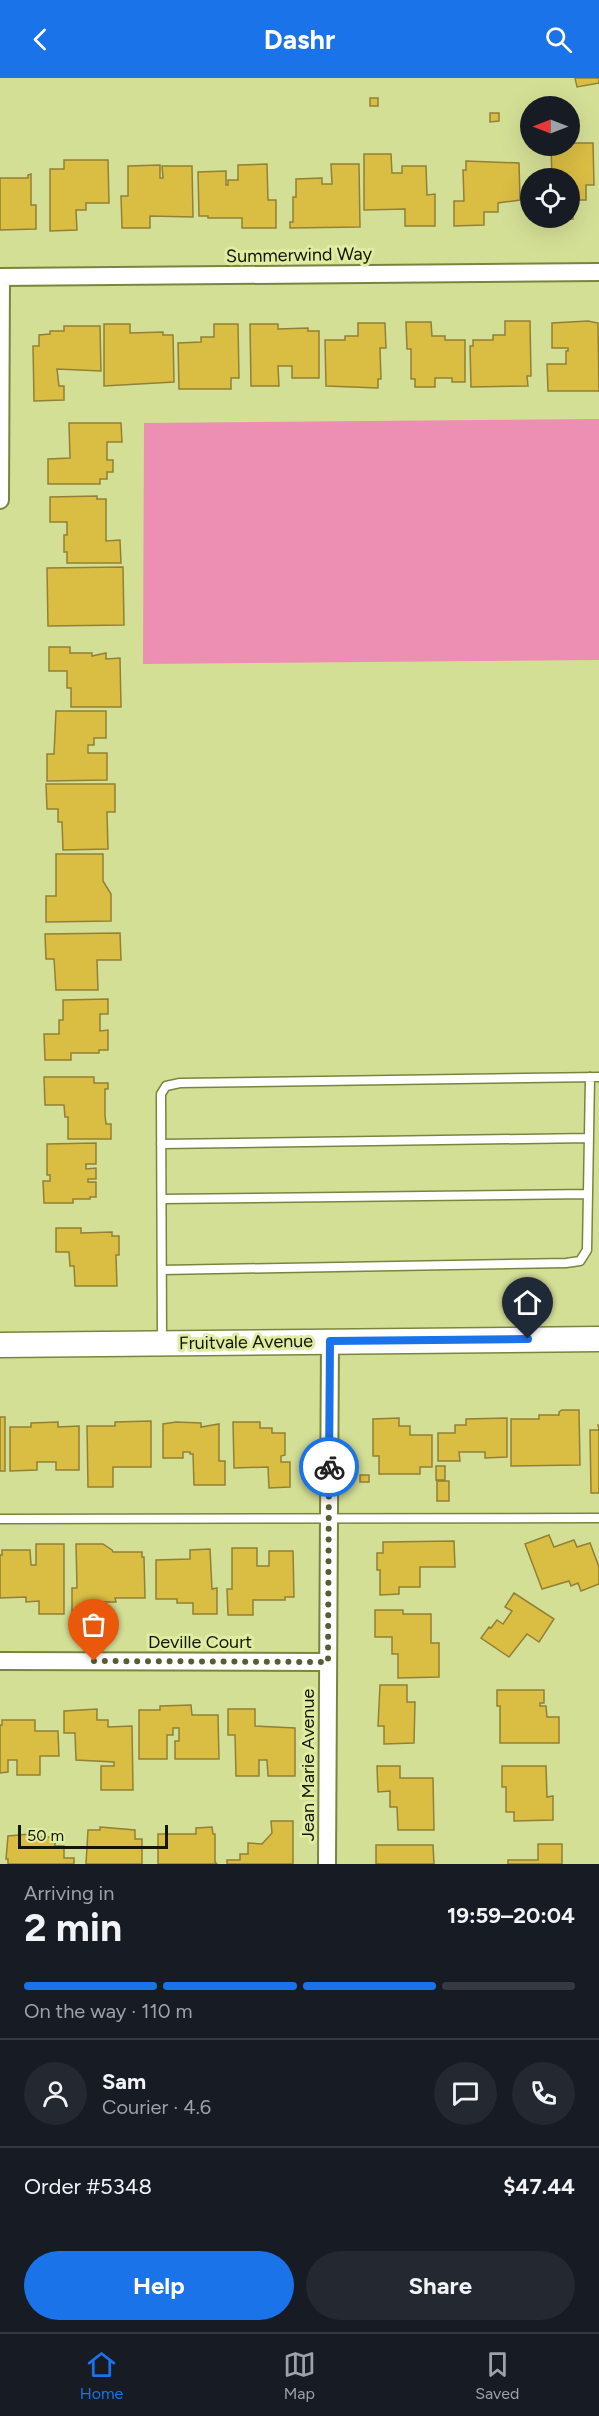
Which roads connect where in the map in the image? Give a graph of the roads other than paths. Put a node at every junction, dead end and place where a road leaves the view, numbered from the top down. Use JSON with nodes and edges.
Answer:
{"nodes":[{"id":1,"x":599,"y":272,"type":"edge"},
{"id":2,"x":1,"y":277,"type":"edge"},
{"id":3,"x":0,"y":500,"type":"edge"},
{"id":4,"x":595,"y":1077,"type":"edge"},
{"id":5,"x":589,"y":1138,"type":"junction"},
{"id":6,"x":161,"y":1144,"type":"junction"},
{"id":7,"x":588,"y":1194,"type":"junction"},
{"id":8,"x":162,"y":1199,"type":"junction"},
{"id":9,"x":162,"y":1270,"type":"junction"},
{"id":10,"x":599,"y":1339,"type":"edge"},
{"id":11,"x":330,"y":1341,"type":"junction"},
{"id":12,"x":162,"y":1343,"type":"junction"},
{"id":13,"x":0,"y":1345,"type":"edge"},
{"id":14,"x":599,"y":1518,"type":"edge"},
{"id":15,"x":0,"y":1519,"type":"edge"},
{"id":16,"x":329,"y":1519,"type":"junction"},
{"id":17,"x":0,"y":1661,"type":"edge"},
{"id":18,"x":328,"y":1662,"type":"junction"},
{"id":19,"x":327,"y":1864,"type":"edge"}],
"edges":[{"from":1,"to":2,"type":"street","name":"Summerwind Way"},
{"from":2,"to":3,"type":"street"},
{"from":4,"to":5,"type":"lane"},
{"from":4,"to":6,"type":"lane"},
{"from":5,"to":6,"type":"lane"},
{"from":5,"to":7,"type":"lane"},
{"from":6,"to":8,"type":"lane"},
{"from":7,"to":8,"type":"lane"},
{"from":7,"to":9,"type":"lane"},
{"from":8,"to":9,"type":"lane"},
{"from":9,"to":12,"type":"lane"},
{"from":10,"to":11,"type":"main road","name":"Fruitvale Avenue"},
{"from":11,"to":12,"type":"main road","name":"Fruitvale Avenue"},
{"from":11,"to":16,"type":"street","name":"Jean Marie Avenue"},
{"from":12,"to":13,"type":"main road","name":"Fruitvale Avenue"},
{"from":14,"to":16,"type":"lane"},
{"from":15,"to":16,"type":"lane"},
{"from":16,"to":18,"type":"street","name":"Jean Marie Avenue"},
{"from":17,"to":18,"type":"street","name":"Deville Court"},
{"from":18,"to":19,"type":"street","name":"Jean Marie Avenue"}]}
